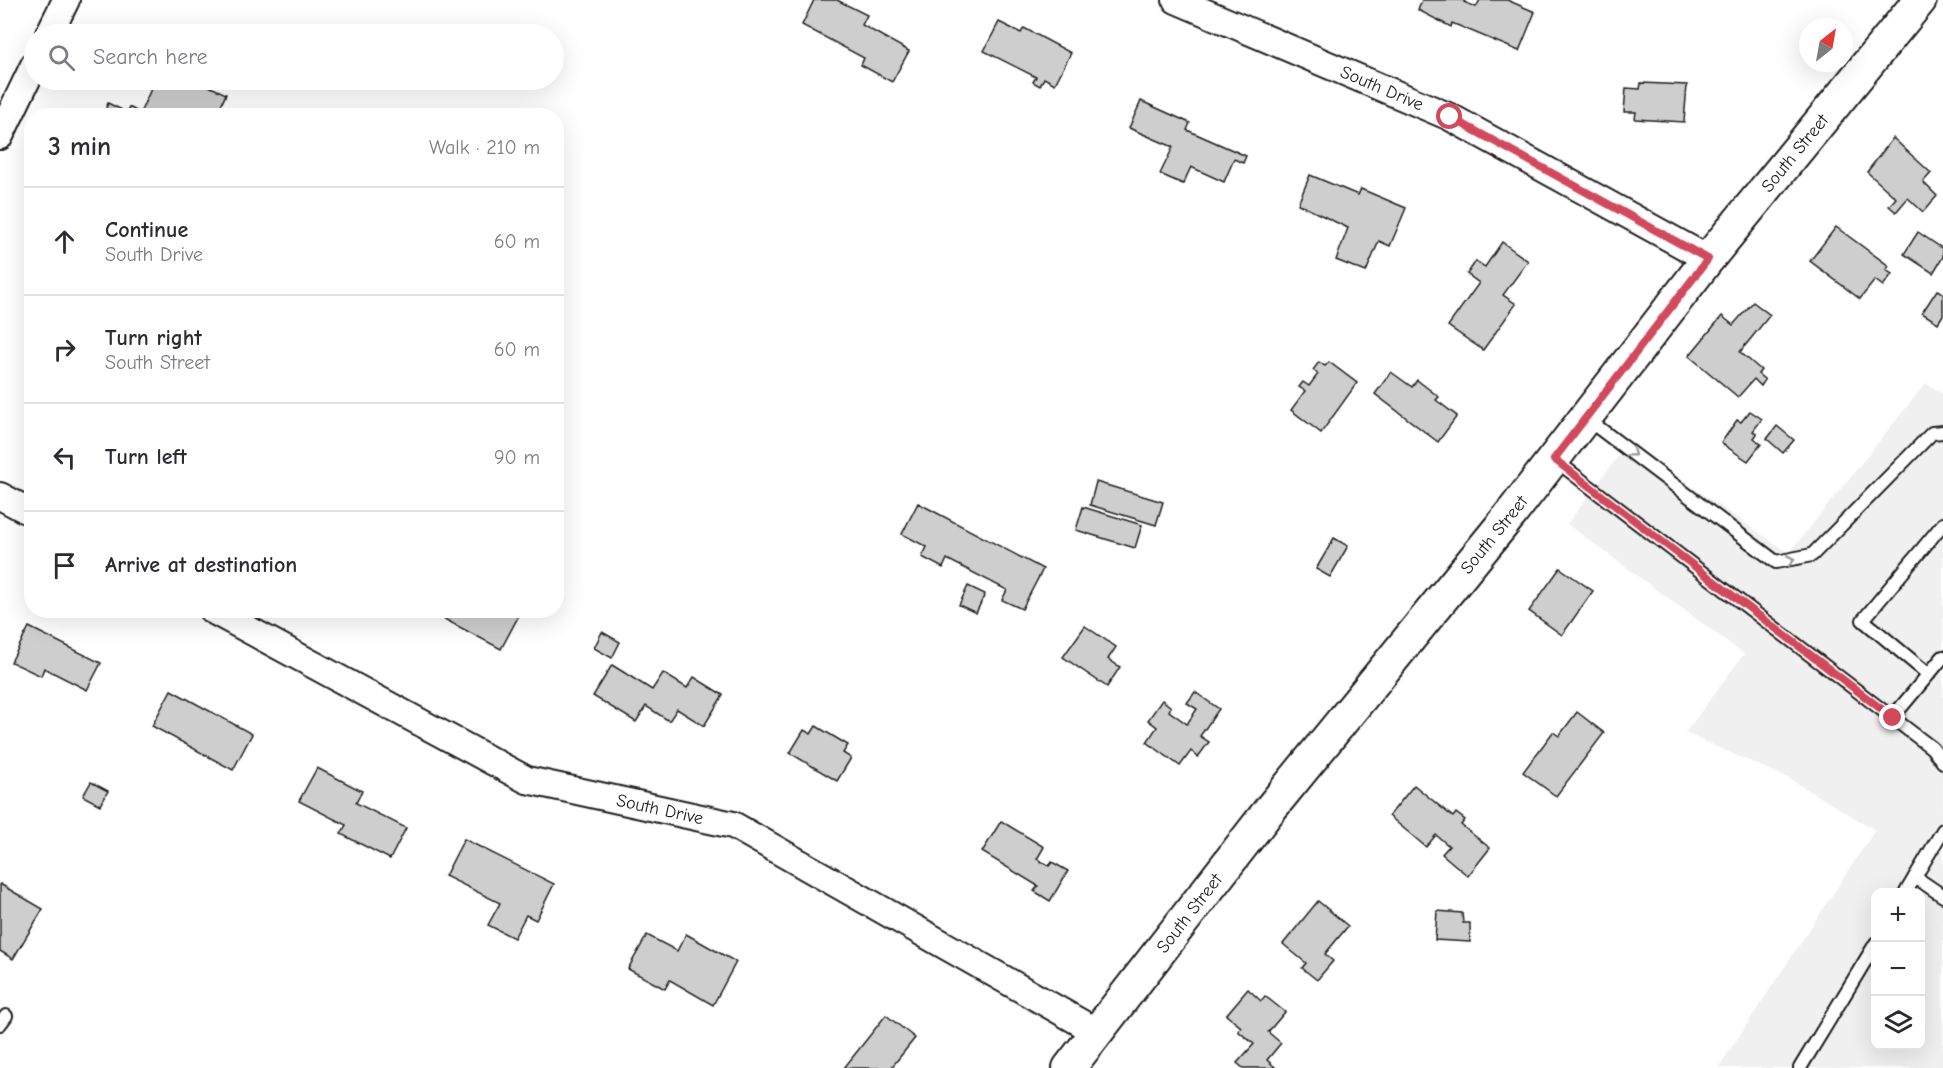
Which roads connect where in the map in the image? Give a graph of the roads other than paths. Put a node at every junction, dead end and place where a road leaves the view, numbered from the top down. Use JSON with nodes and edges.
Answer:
{"nodes":[{"id":1,"x":66,"y":0,"type":"edge"},
{"id":2,"x":1176,"y":0,"type":"edge"},
{"id":3,"x":1920,"y":0,"type":"edge"},
{"id":4,"x":54,"y":24,"type":"edge"},
{"id":5,"x":24,"y":86,"type":"edge"},
{"id":6,"x":0,"y":136,"type":"edge"},
{"id":7,"x":1708,"y":259,"type":"junction"},
{"id":8,"x":1586,"y":418,"type":"junction"},
{"id":9,"x":1943,"y":432,"type":"edge"},
{"id":10,"x":1554,"y":459,"type":"junction"},
{"id":11,"x":0,"y":496,"type":"edge"},
{"id":12,"x":24,"y":509,"type":"edge"},
{"id":13,"x":1943,"y":524,"type":"edge"},
{"id":14,"x":227,"y":618,"type":"edge"},
{"id":15,"x":1943,"y":657,"type":"edge"},
{"id":16,"x":1928,"y":674,"type":"junction"},
{"id":17,"x":1893,"y":718,"type":"junction"},
{"id":18,"x":1943,"y":740,"type":"edge"},
{"id":19,"x":1932,"y":748,"type":"junction"},
{"id":20,"x":1943,"y":762,"type":"edge"},
{"id":21,"x":1943,"y":830,"type":"edge"},
{"id":22,"x":1915,"y":877,"type":"junction"},
{"id":23,"x":1908,"y":888,"type":"edge"},
{"id":24,"x":1943,"y":896,"type":"edge"},
{"id":25,"x":1871,"y":950,"type":"edge"},
{"id":26,"x":1097,"y":1032,"type":"junction"},
{"id":27,"x":1069,"y":1068,"type":"edge"},
{"id":28,"x":1800,"y":1068,"type":"edge"}],
"edges":[{"from":1,"to":4,"type":"street"},
{"from":2,"to":7,"type":"street","name":"South Drive"},
{"from":3,"to":7,"type":"street","name":"South Street"},
{"from":5,"to":6,"type":"street"},
{"from":7,"to":8,"type":"street","name":"South Street"},
{"from":8,"to":9,"type":"lane","one_way":true},
{"from":8,"to":10,"type":"street","name":"South Street"},
{"from":10,"to":17,"type":"lane"},
{"from":10,"to":26,"type":"street","name":"South Street"},
{"from":11,"to":12,"type":"street"},
{"from":13,"to":16,"type":"lane"},
{"from":14,"to":26,"type":"street","name":"South Drive"},
{"from":15,"to":16,"type":"lane"},
{"from":16,"to":17,"type":"lane"},
{"from":17,"to":19,"type":"lane"},
{"from":18,"to":19,"type":"lane"},
{"from":19,"to":20,"type":"lane"},
{"from":21,"to":22,"type":"lane"},
{"from":22,"to":23,"type":"lane"},
{"from":22,"to":24,"type":"lane"},
{"from":25,"to":28,"type":"lane"},
{"from":26,"to":27,"type":"street","name":"South Street"}]}
